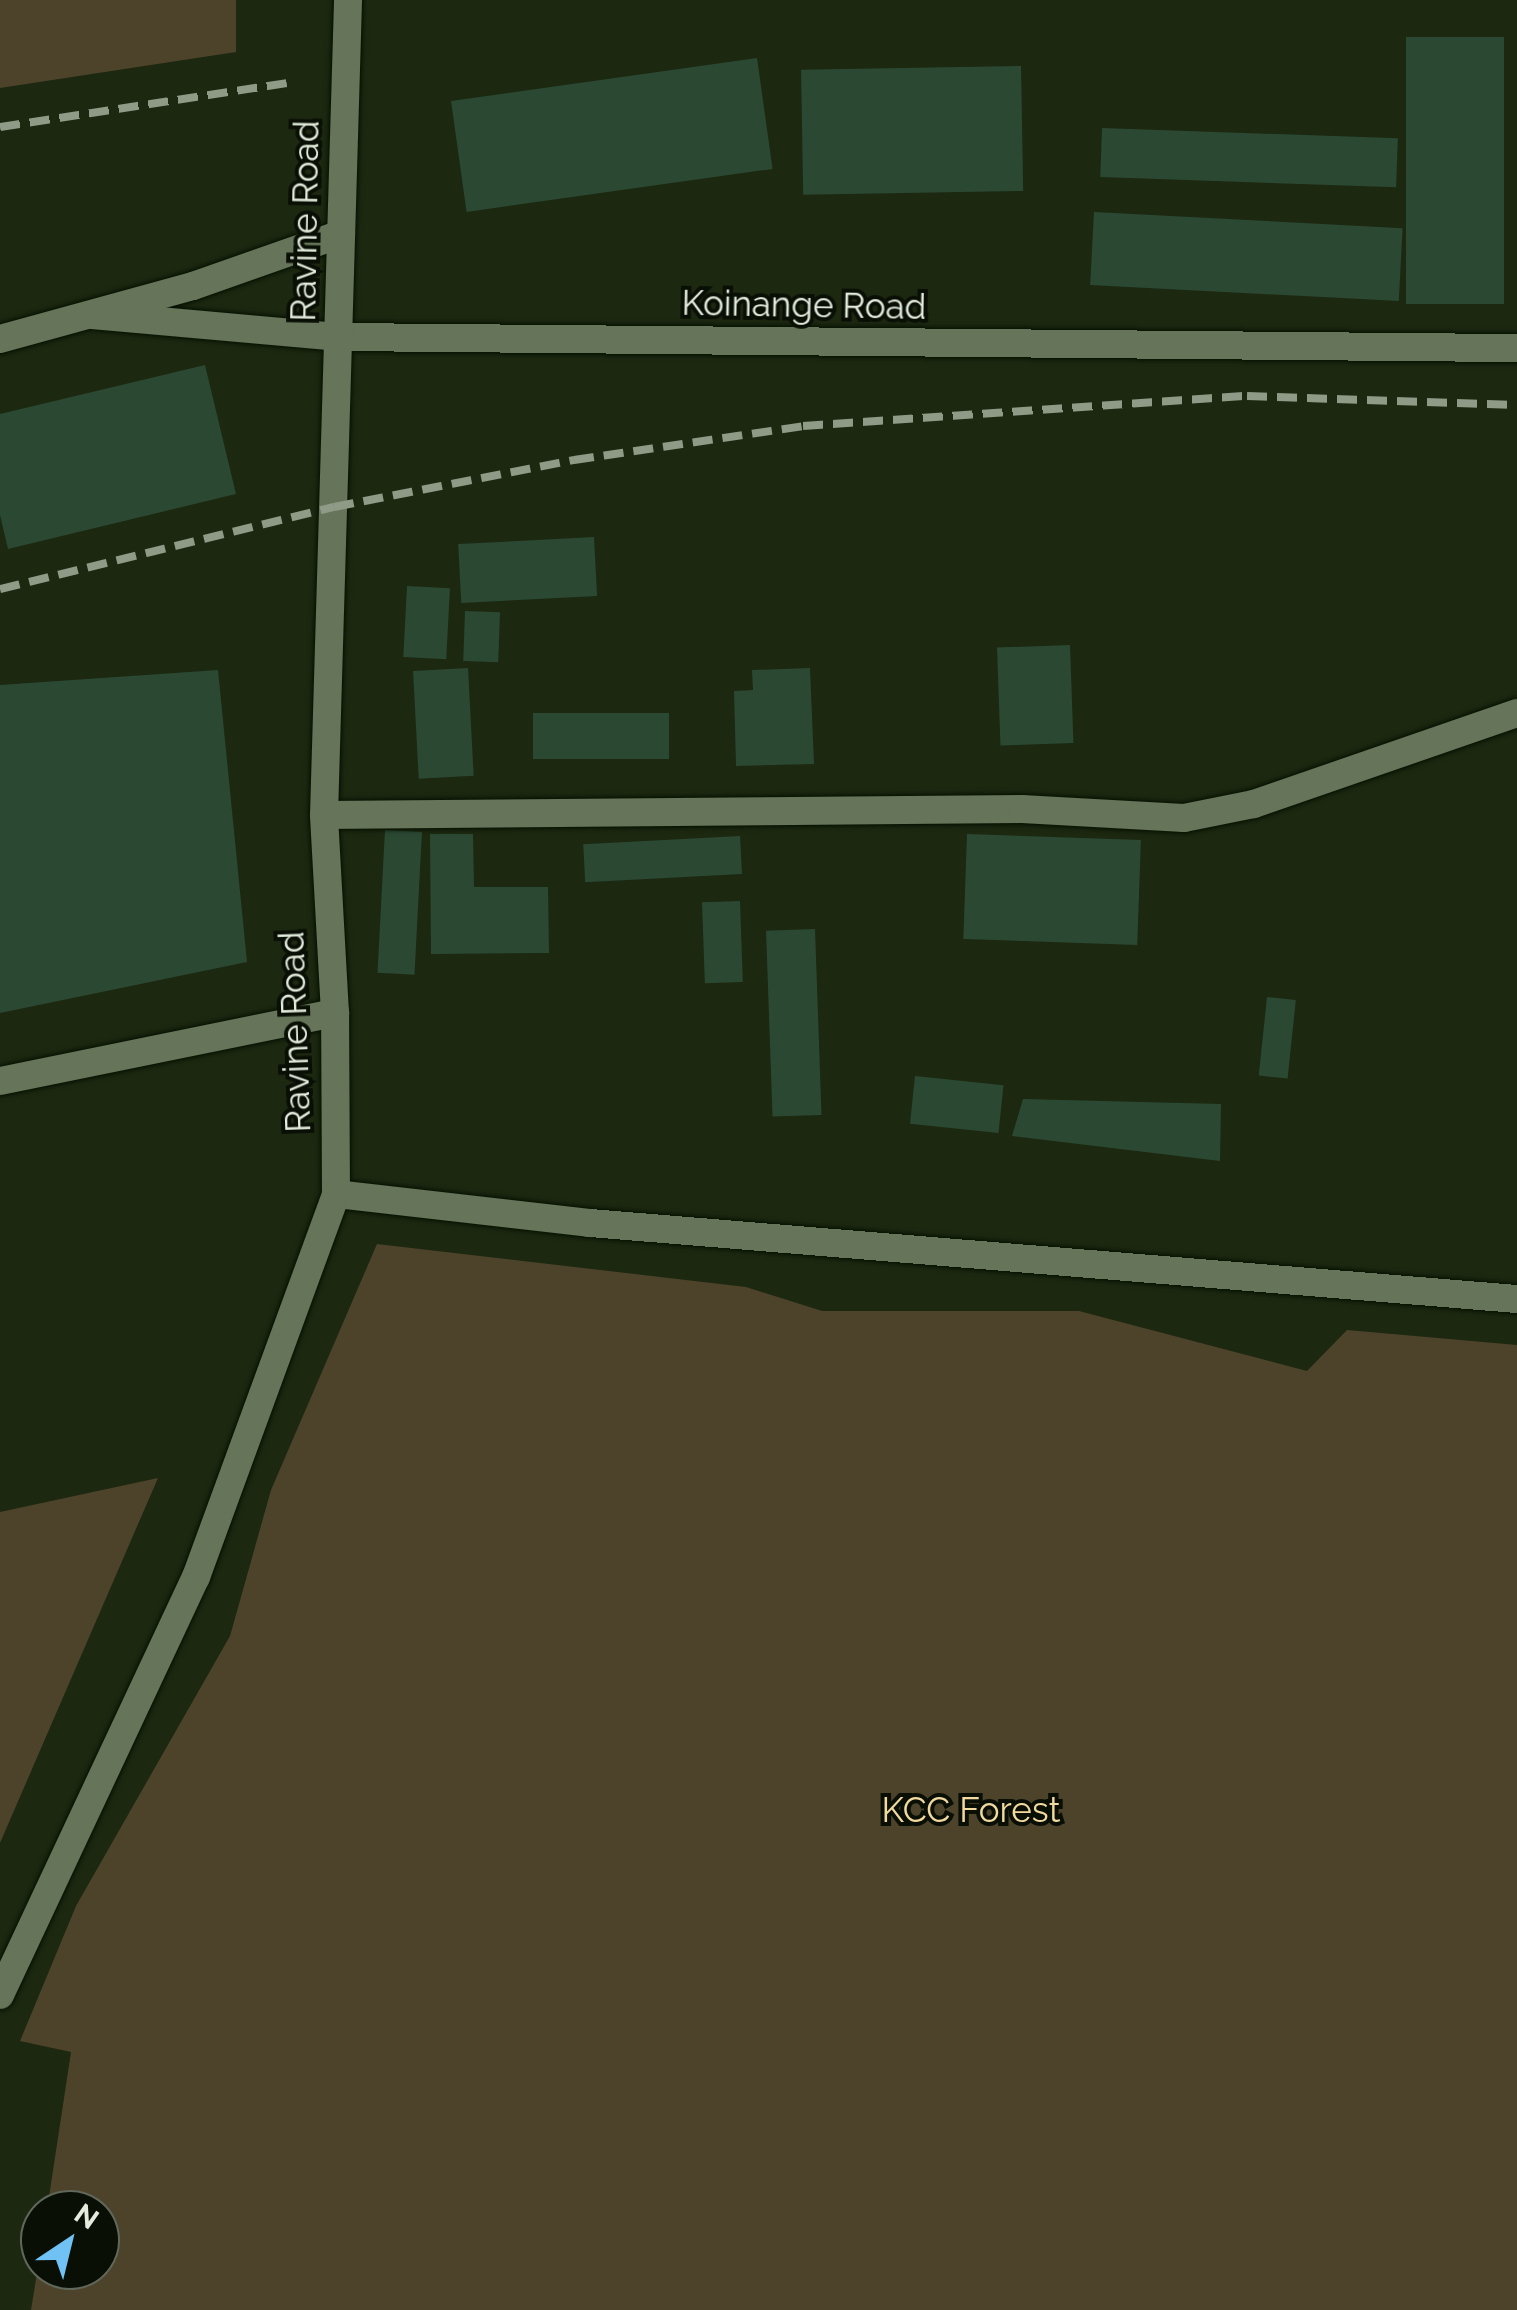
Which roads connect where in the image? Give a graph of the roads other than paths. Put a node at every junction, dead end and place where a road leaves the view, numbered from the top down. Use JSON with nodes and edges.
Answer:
{"nodes":[{"id":1,"x":348,"y":0,"type":"edge"},
{"id":2,"x":341,"y":234,"type":"junction"},
{"id":3,"x":92,"y":315,"type":"junction"},
{"id":4,"x":340,"y":338,"type":"junction"},
{"id":5,"x":0,"y":339,"type":"edge"},
{"id":6,"x":1517,"y":348,"type":"edge"},
{"id":7,"x":1517,"y":713,"type":"edge"},
{"id":8,"x":324,"y":815,"type":"junction"},
{"id":9,"x":335,"y":1013,"type":"junction"},
{"id":10,"x":0,"y":1081,"type":"edge"},
{"id":11,"x":336,"y":1194,"type":"junction"},
{"id":12,"x":1517,"y":1300,"type":"edge"},
{"id":13,"x":0,"y":1995,"type":"edge"}],
"edges":[{"from":1,"to":2,"type":"street","name":"Ravine Road"},
{"from":2,"to":3,"type":"street","name":"Koinange Road"},
{"from":2,"to":4,"type":"street","name":"Ravine Road"},
{"from":3,"to":4,"type":"street","name":"Koinange Road"},
{"from":3,"to":5,"type":"street","name":"Koinange Road"},
{"from":4,"to":6,"type":"street","name":"Koinange Road"},
{"from":4,"to":8,"type":"street","name":"Ravine Road"},
{"from":7,"to":8,"type":"street"},
{"from":8,"to":9,"type":"street","name":"Ravine Road"},
{"from":9,"to":10,"type":"street"},
{"from":9,"to":11,"type":"street","name":"Ravine Road"},
{"from":11,"to":12,"type":"street"},
{"from":11,"to":13,"type":"street","name":"Ravine Road"}]}
